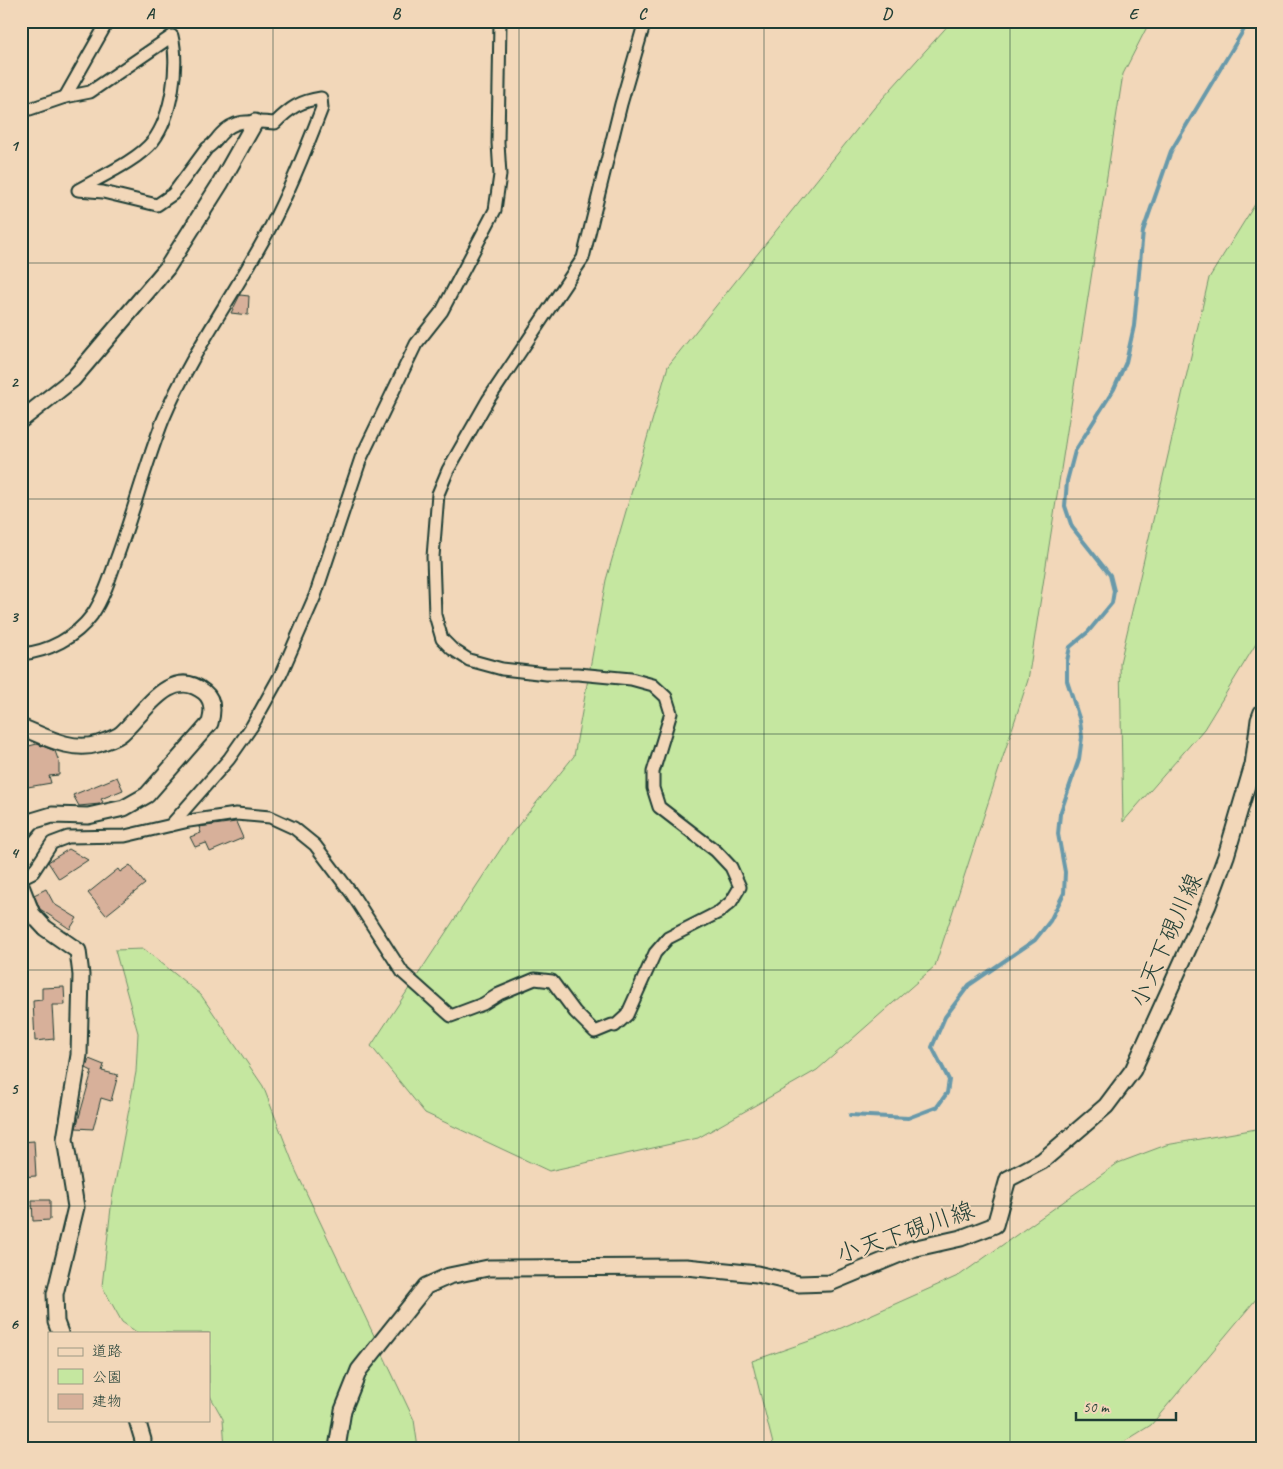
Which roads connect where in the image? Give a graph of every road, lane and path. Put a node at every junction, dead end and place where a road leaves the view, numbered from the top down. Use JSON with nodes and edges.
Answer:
{"nodes":[{"id":1,"x":108,"y":21,"type":"edge"},
{"id":2,"x":500,"y":21,"type":"edge"},
{"id":3,"x":645,"y":21,"type":"edge"},
{"id":4,"x":65,"y":97,"type":"junction"},
{"id":5,"x":21,"y":109,"type":"edge"},
{"id":6,"x":255,"y":122,"type":"junction"},
{"id":7,"x":21,"y":420,"type":"edge"},
{"id":8,"x":21,"y":654,"type":"edge"},
{"id":9,"x":1262,"y":712,"type":"edge"},
{"id":10,"x":21,"y":727,"type":"edge"},
{"id":11,"x":171,"y":825,"type":"junction"},
{"id":12,"x":21,"y":834,"type":"edge"},
{"id":13,"x":21,"y":878,"type":"edge"},
{"id":14,"x":21,"y":886,"type":"edge"},
{"id":15,"x":60,"y":1332,"type":"edge"},
{"id":16,"x":138,"y":1422,"type":"edge"},
{"id":17,"x":142,"y":1448,"type":"edge"},
{"id":18,"x":337,"y":1448,"type":"edge"}],
"edges":[{"from":1,"to":4,"type":"street"},
{"from":2,"to":11,"type":"street"},
{"from":3,"to":11,"type":"street"},
{"from":4,"to":5,"type":"street"},
{"from":4,"to":6,"type":"street"},
{"from":6,"to":7,"type":"main road"},
{"from":6,"to":8,"type":"street"},
{"from":9,"to":18,"type":"main road","name":"小天下硯川線"},
{"from":10,"to":12,"type":"main road"},
{"from":11,"to":13,"type":"street"},
{"from":14,"to":15,"type":"main road"},
{"from":16,"to":17,"type":"main road"}]}
